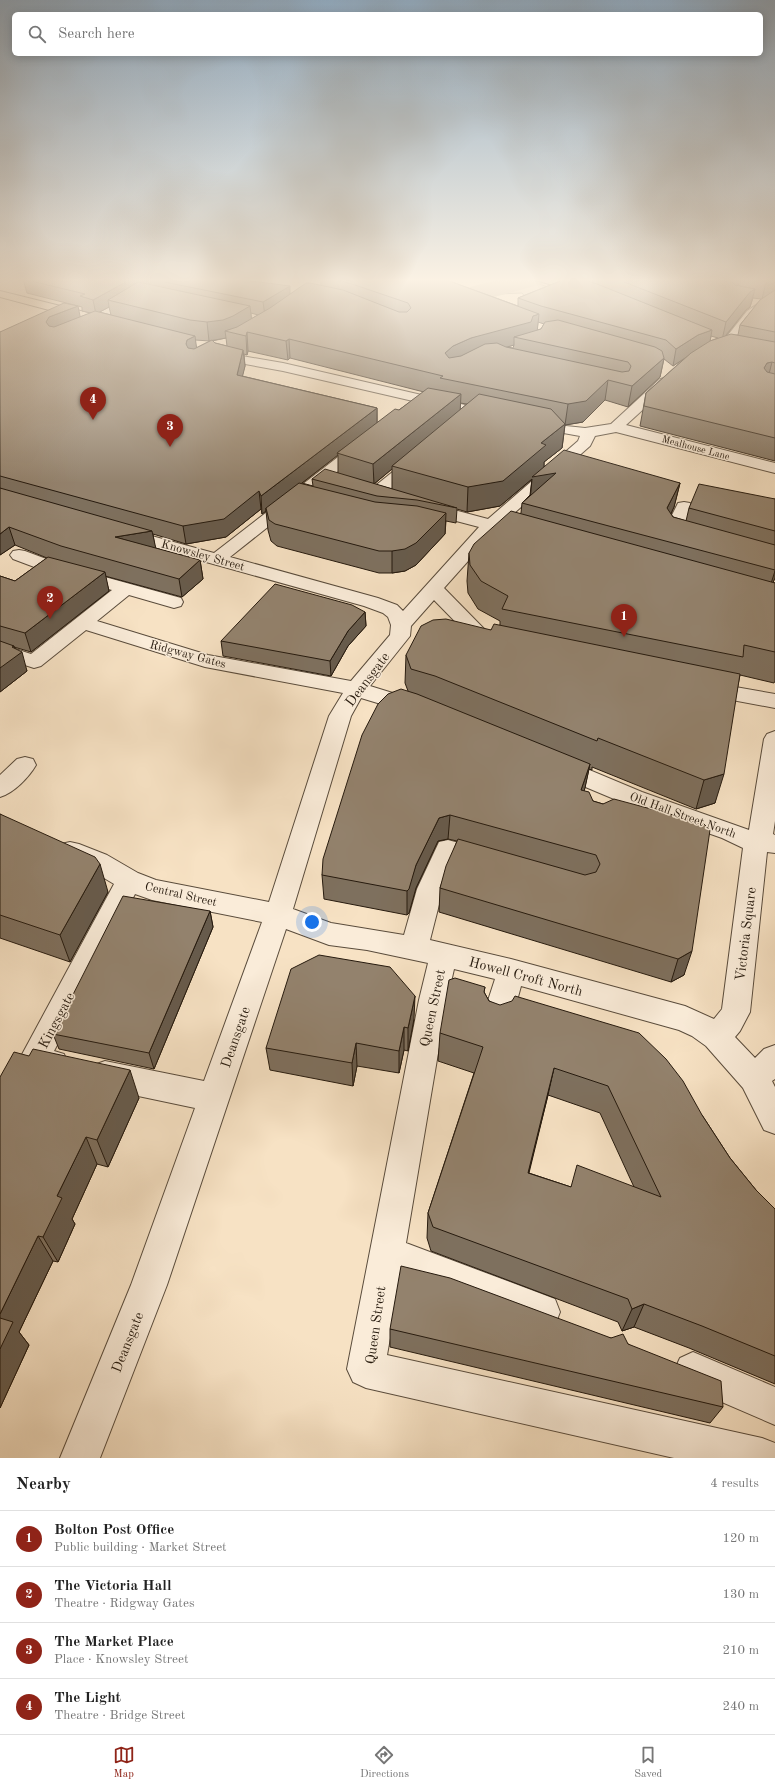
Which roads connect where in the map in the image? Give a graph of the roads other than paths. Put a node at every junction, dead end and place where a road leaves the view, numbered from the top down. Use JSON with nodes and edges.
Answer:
{"nodes":[{"id":1,"x":725,"y":346,"type":"joint"},
{"id":2,"x":213,"y":348,"type":"edge"},
{"id":3,"x":740,"y":350,"type":"edge"},
{"id":4,"x":700,"y":356,"type":"edge"},
{"id":5,"x":669,"y":374,"type":"edge"},
{"id":6,"x":474,"y":411,"type":"junction"},
{"id":7,"x":504,"y":417,"type":"edge"},
{"id":8,"x":520,"y":420,"type":"edge"},
{"id":9,"x":457,"y":424,"type":"edge"},
{"id":10,"x":616,"y":426,"type":"junction"},
{"id":11,"x":590,"y":433,"type":"junction"},
{"id":12,"x":374,"y":436,"type":"edge"},
{"id":13,"x":428,"y":449,"type":"edge"},
{"id":14,"x":775,"y":468,"type":"edge"},
{"id":15,"x":323,"y":476,"type":"junction"},
{"id":16,"x":342,"y":482,"type":"edge"},
{"id":17,"x":298,"y":496,"type":"junction"},
{"id":18,"x":319,"y":502,"type":"edge"},
{"id":19,"x":684,"y":507,"type":"dead end"},
{"id":20,"x":424,"y":523,"type":"edge"},
{"id":21,"x":108,"y":529,"type":"edge"},
{"id":22,"x":485,"y":531,"type":"junction"},
{"id":23,"x":542,"y":540,"type":"edge"},
{"id":24,"x":700,"y":545,"type":"edge"},
{"id":25,"x":19,"y":555,"type":"dead end"},
{"id":26,"x":217,"y":559,"type":"junction"},
{"id":27,"x":283,"y":578,"type":"junction"},
{"id":28,"x":126,"y":588,"type":"junction"},
{"id":29,"x":433,"y":588,"type":"junction"},
{"id":30,"x":268,"y":594,"type":"edge"},
{"id":31,"x":174,"y":602,"type":"dead end"},
{"id":32,"x":83,"y":623,"type":"junction"},
{"id":33,"x":401,"y":626,"type":"junction"},
{"id":34,"x":452,"y":637,"type":"edge"},
{"id":35,"x":220,"y":644,"type":"dead end"},
{"id":36,"x":0,"y":650,"type":"edge"},
{"id":37,"x":205,"y":661,"type":"junction"},
{"id":38,"x":688,"y":685,"type":"edge"},
{"id":39,"x":356,"y":689,"type":"junction"},
{"id":40,"x":775,"y":701,"type":"edge"},
{"id":41,"x":432,"y":714,"type":"edge"},
{"id":42,"x":775,"y":739,"type":"edge"},
{"id":43,"x":544,"y":761,"type":"edge"},
{"id":44,"x":25,"y":765,"type":"dead end"},
{"id":45,"x":609,"y":787,"type":"junction"},
{"id":46,"x":0,"y":789,"type":"edge"},
{"id":47,"x":601,"y":809,"type":"edge"},
{"id":48,"x":48,"y":842,"type":"edge"},
{"id":49,"x":764,"y":843,"type":"edge"},
{"id":50,"x":507,"y":866,"type":"edge"},
{"id":51,"x":129,"y":880,"type":"junction"},
{"id":52,"x":278,"y":914,"type":"junction"},
{"id":53,"x":429,"y":952,"type":"junction"},
{"id":54,"x":511,"y":971,"type":"junction"},
{"id":55,"x":497,"y":1019,"type":"edge"},
{"id":56,"x":716,"y":1037,"type":"junction"},
{"id":57,"x":765,"y":1068,"type":"edge"},
{"id":58,"x":214,"y":1098,"type":"junction"},
{"id":59,"x":775,"y":1119,"type":"edge"},
{"id":60,"x":387,"y":1253,"type":"junction"},
{"id":61,"x":568,"y":1322,"type":"edge"},
{"id":62,"x":661,"y":1358,"type":"edge"},
{"id":63,"x":775,"y":1406,"type":"edge"},
{"id":64,"x":80,"y":1458,"type":"edge"},
{"id":65,"x":762,"y":1458,"type":"edge"}],
"edges":[{"from":1,"to":3,"type":"main road"},
{"from":1,"to":4,"type":"street"},
{"from":2,"to":6,"type":"street"},
{"from":5,"to":10,"type":"street"},
{"from":6,"to":7,"type":"street"},
{"from":6,"to":9,"type":"street"},
{"from":8,"to":11,"type":"street"},
{"from":10,"to":11,"type":"street"},
{"from":10,"to":14,"type":"street","name":"Mealhouse Lane"},
{"from":11,"to":22,"type":"street","name":"Deansgate"},
{"from":12,"to":15,"type":"street"},
{"from":13,"to":22,"type":"street"},
{"from":15,"to":16,"type":"street"},
{"from":15,"to":17,"type":"street"},
{"from":17,"to":18,"type":"street"},
{"from":17,"to":26,"type":"street"},
{"from":19,"to":24,"type":"street"},
{"from":20,"to":22,"type":"street"},
{"from":21,"to":26,"type":"street","name":"Knowsley Street"},
{"from":22,"to":23,"type":"street"},
{"from":22,"to":29,"type":"street","name":"Deansgate"},
{"from":25,"to":28,"type":"street"},
{"from":26,"to":27,"type":"street","name":"Knowsley Street"},
{"from":27,"to":30,"type":"street"},
{"from":27,"to":33,"type":"street","name":"Knowsley Street"},
{"from":28,"to":31,"type":"street"},
{"from":28,"to":32,"type":"street"},
{"from":29,"to":33,"type":"street","name":"Deansgate"},
{"from":29,"to":34,"type":"street"},
{"from":32,"to":36,"type":"street"},
{"from":32,"to":37,"type":"street","name":"Ridgway Gates"},
{"from":33,"to":39,"type":"street","name":"Deansgate"},
{"from":35,"to":37,"type":"street"},
{"from":37,"to":39,"type":"street","name":"Ridgway Gates"},
{"from":38,"to":40,"type":"street"},
{"from":39,"to":41,"type":"street","name":"Ridgway Gates"},
{"from":39,"to":52,"type":"street","name":"Deansgate"},
{"from":42,"to":49,"type":"street","name":"Victoria Square"},
{"from":43,"to":45,"type":"street","name":"Old Hall Street North"},
{"from":44,"to":46,"type":"street"},
{"from":45,"to":47,"type":"street"},
{"from":45,"to":49,"type":"street","name":"Old Hall Street North"},
{"from":48,"to":51,"type":"street","name":"Central Street"},
{"from":49,"to":56,"type":"street","name":"Victoria Square"},
{"from":50,"to":53,"type":"street","name":"Queen Street"},
{"from":51,"to":52,"type":"street","name":"Central Street"},
{"from":51,"to":58,"type":"street","name":"Kingsgate"},
{"from":52,"to":53,"type":"street","name":"Howell Croft North"},
{"from":52,"to":58,"type":"street","name":"Deansgate"},
{"from":53,"to":54,"type":"street","name":"Howell Croft North"},
{"from":53,"to":60,"type":"street","name":"Queen Street"},
{"from":54,"to":55,"type":"street"},
{"from":54,"to":56,"type":"street","name":"Howell Croft North"},
{"from":56,"to":57,"type":"street","name":"Howell Croft North"},
{"from":57,"to":59,"type":"street","name":"Howell Croft North"},
{"from":58,"to":64,"type":"street","name":"Deansgate"},
{"from":60,"to":61,"type":"street"},
{"from":60,"to":65,"type":"street","name":"Queen Street"},
{"from":62,"to":63,"type":"street"}]}
